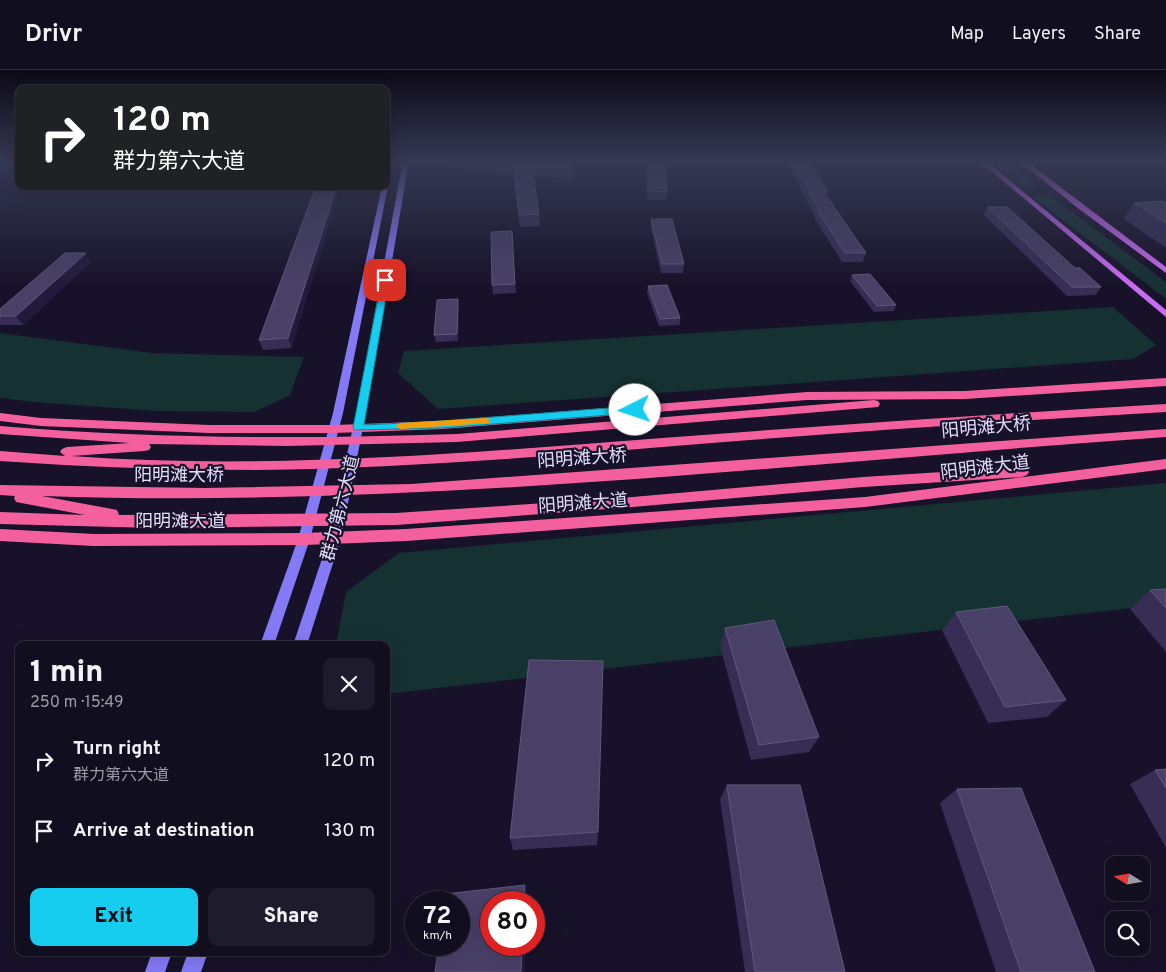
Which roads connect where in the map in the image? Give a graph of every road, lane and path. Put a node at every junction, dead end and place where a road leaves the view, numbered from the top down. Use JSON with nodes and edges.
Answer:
{"nodes":[{"id":1,"x":381,"y":203,"type":"edge"},
{"id":2,"x":398,"y":203,"type":"edge"},
{"id":3,"x":1033,"y":203,"type":"edge"},
{"id":4,"x":1075,"y":203,"type":"edge"},
{"id":5,"x":1166,"y":271,"type":"edge"},
{"id":6,"x":1166,"y":314,"type":"edge"},
{"id":7,"x":1166,"y":382,"type":"edge"},
{"id":8,"x":965,"y":395,"type":"junction"},
{"id":9,"x":1166,"y":408,"type":"edge"},
{"id":10,"x":0,"y":417,"type":"edge"},
{"id":11,"x":358,"y":428,"type":"junction"},
{"id":12,"x":334,"y":429,"type":"junction"},
{"id":13,"x":0,"y":430,"type":"edge"},
{"id":14,"x":1166,"y":433,"type":"edge"},
{"id":15,"x":220,"y":442,"type":"junction"},
{"id":16,"x":3,"y":456,"type":"edge"},
{"id":17,"x":1164,"y":464,"type":"edge"},
{"id":18,"x":0,"y":490,"type":"edge"},
{"id":19,"x":0,"y":495,"type":"edge"},
{"id":20,"x":0,"y":518,"type":"edge"},
{"id":21,"x":155,"y":522,"type":"junction"},
{"id":22,"x":0,"y":535,"type":"edge"},
{"id":23,"x":335,"y":538,"type":"junction"},
{"id":24,"x":304,"y":539,"type":"junction"},
{"id":25,"x":268,"y":641,"type":"edge"},
{"id":26,"x":301,"y":641,"type":"edge"},
{"id":27,"x":161,"y":956,"type":"edge"},
{"id":28,"x":197,"y":956,"type":"edge"},
{"id":29,"x":155,"y":972,"type":"edge"},
{"id":30,"x":191,"y":972,"type":"edge"}],
"edges":[{"from":1,"to":12,"type":"main road","name":"群力第六大道"},
{"from":2,"to":11,"type":"main road","name":"群力第六大道"},
{"from":3,"to":6,"type":"main road"},
{"from":4,"to":5,"type":"main road"},
{"from":7,"to":8,"type":"highway"},
{"from":8,"to":11,"type":"highway"},
{"from":8,"to":15,"type":"highway"},
{"from":9,"to":16,"type":"highway","name":"阳明滩大桥"},
{"from":10,"to":12,"type":"highway"},
{"from":11,"to":12,"type":"highway"},
{"from":11,"to":23,"type":"main road","name":"群力第六大道"},
{"from":12,"to":24,"type":"main road","name":"群力第六大道"},
{"from":13,"to":15,"type":"highway"},
{"from":14,"to":18,"type":"highway","name":"阳明滩大桥"},
{"from":15,"to":16,"type":"highway"},
{"from":17,"to":21,"type":"highway"},
{"from":17,"to":23,"type":"highway","name":"阳明滩大道"},
{"from":19,"to":21,"type":"highway"},
{"from":20,"to":21,"type":"highway"},
{"from":22,"to":24,"type":"highway","name":"阳明滩大道"},
{"from":23,"to":24,"type":"highway","name":"阳明滩大道"},
{"from":23,"to":26,"type":"main road","name":"群力第六大道"},
{"from":24,"to":25,"type":"main road","name":"群力第六大道"},
{"from":27,"to":29,"type":"main road"},
{"from":28,"to":30,"type":"main road"}]}
